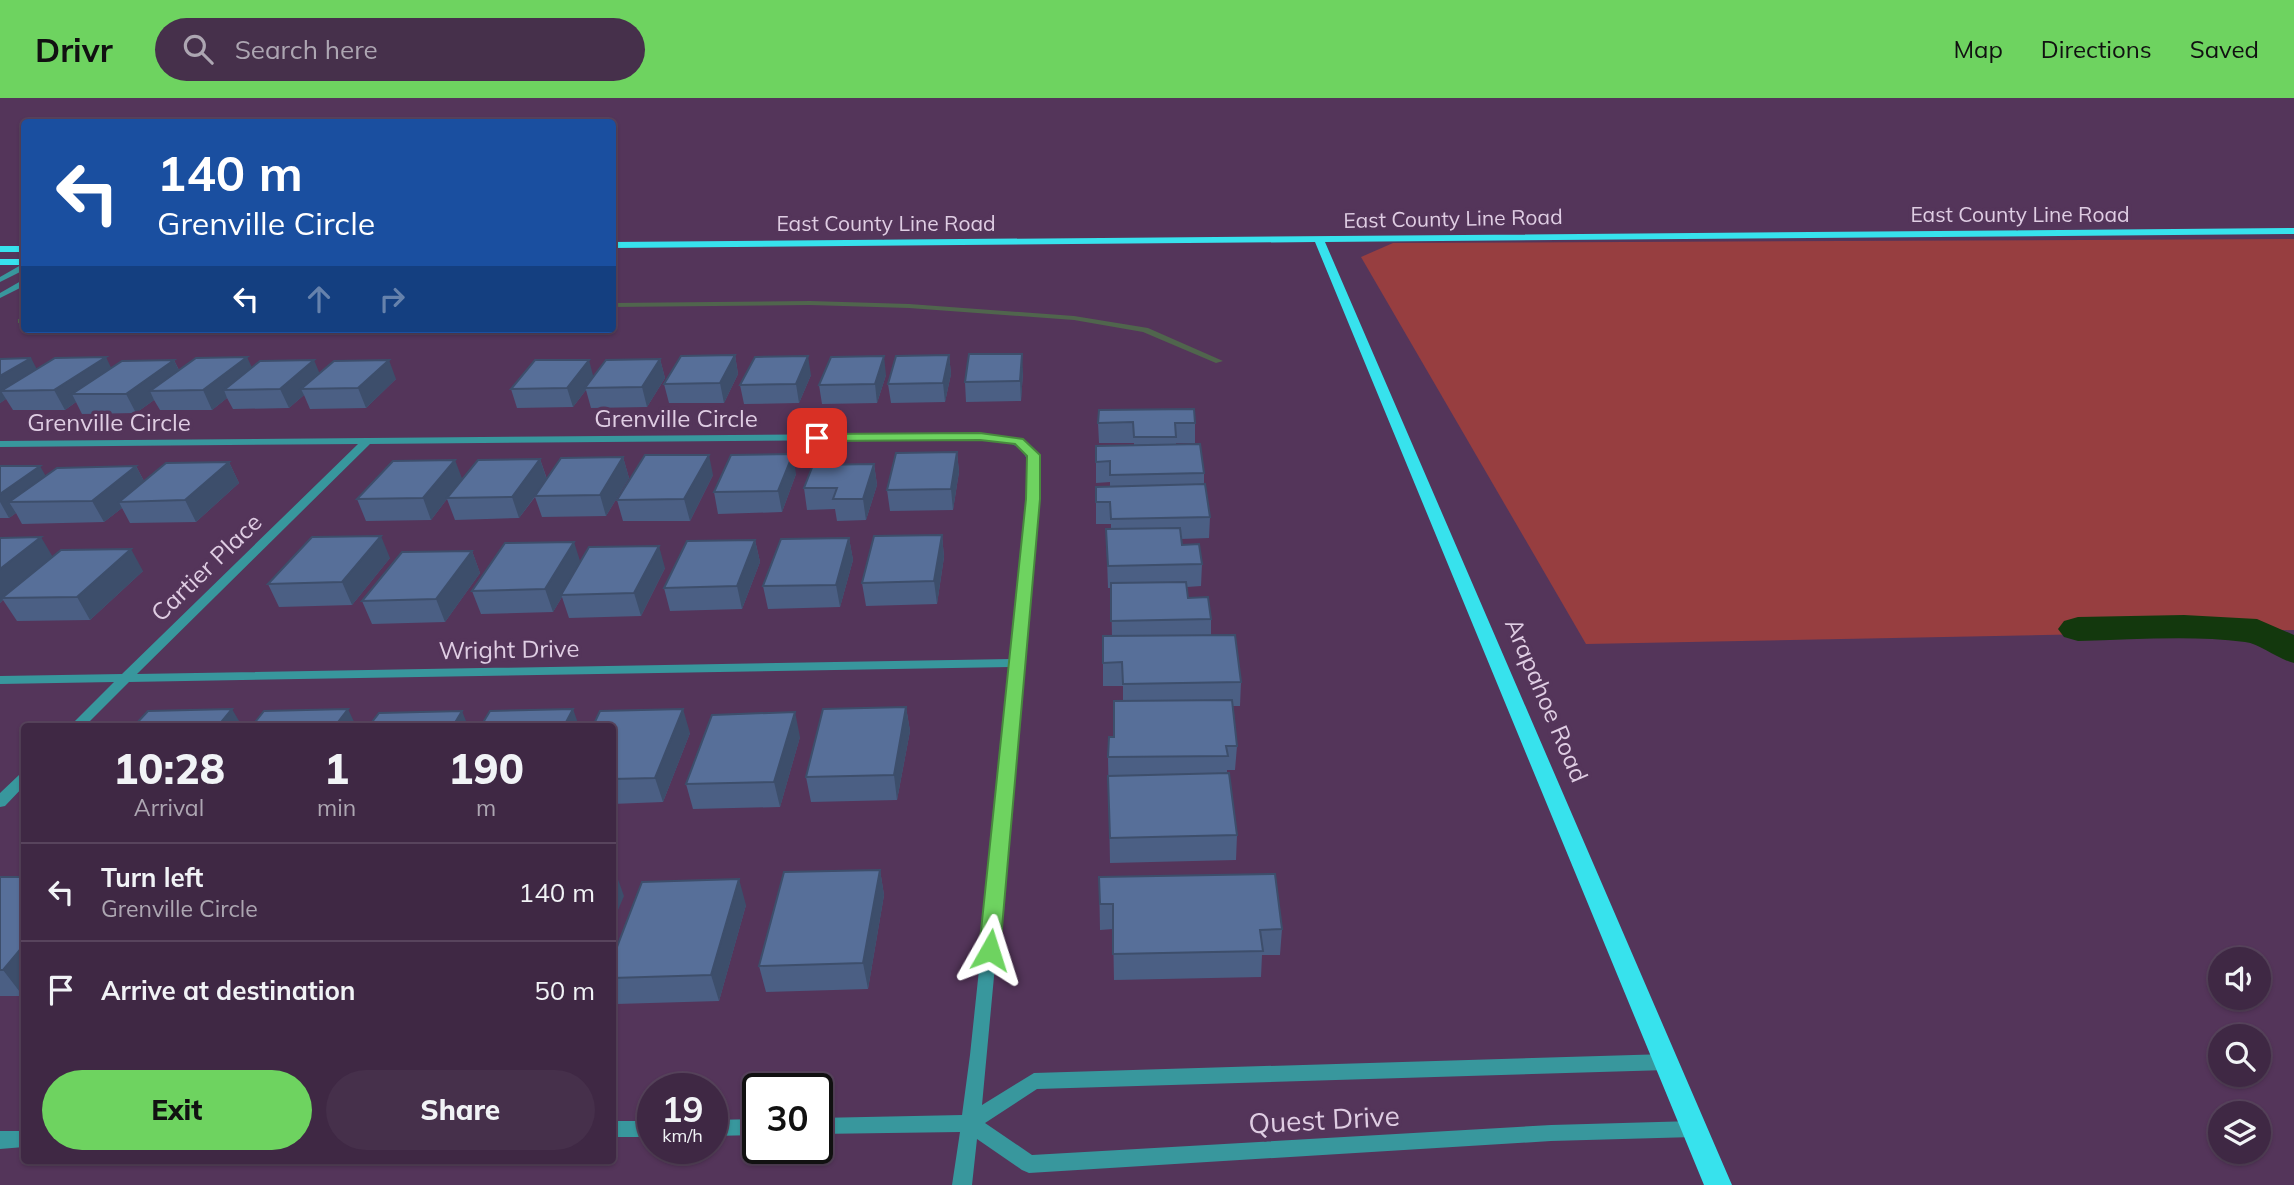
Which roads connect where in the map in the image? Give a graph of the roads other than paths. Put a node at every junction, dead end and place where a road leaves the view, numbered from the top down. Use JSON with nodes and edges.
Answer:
{"nodes":[{"id":1,"x":2294,"y":231,"type":"edge"},
{"id":2,"x":1319,"y":240,"type":"junction"},
{"id":3,"x":616,"y":245,"type":"edge"},
{"id":4,"x":0,"y":249,"type":"edge"},
{"id":5,"x":21,"y":249,"type":"edge"},
{"id":6,"x":0,"y":262,"type":"edge"},
{"id":7,"x":21,"y":265,"type":"edge"},
{"id":8,"x":21,"y":267,"type":"edge"},
{"id":9,"x":0,"y":280,"type":"edge"},
{"id":10,"x":21,"y":285,"type":"edge"},
{"id":11,"x":0,"y":296,"type":"edge"},
{"id":12,"x":367,"y":441,"type":"junction"},
{"id":13,"x":0,"y":444,"type":"edge"},
{"id":14,"x":1019,"y":663,"type":"junction"},
{"id":15,"x":126,"y":678,"type":"junction"},
{"id":16,"x":0,"y":680,"type":"edge"},
{"id":17,"x":80,"y":723,"type":"edge"},
{"id":18,"x":21,"y":781,"type":"edge"},
{"id":19,"x":0,"y":802,"type":"edge"},
{"id":20,"x":1667,"y":1062,"type":"junction"},
{"id":21,"x":970,"y":1123,"type":"junction"},
{"id":22,"x":833,"y":1126,"type":"edge"},
{"id":23,"x":616,"y":1129,"type":"edge"},
{"id":24,"x":637,"y":1129,"type":"edge"},
{"id":25,"x":1695,"y":1129,"type":"junction"},
{"id":26,"x":21,"y":1139,"type":"edge"},
{"id":27,"x":0,"y":1140,"type":"edge"},
{"id":28,"x":962,"y":1185,"type":"edge"},
{"id":29,"x":1718,"y":1185,"type":"edge"}],
"edges":[{"from":1,"to":2,"type":"main road","name":"East County Line Road"},
{"from":2,"to":3,"type":"main road","name":"East County Line Road"},
{"from":2,"to":20,"type":"main road","name":"Arapahoe Road"},
{"from":4,"to":5,"type":"main road"},
{"from":6,"to":7,"type":"main road"},
{"from":8,"to":9,"type":"street"},
{"from":10,"to":11,"type":"street"},
{"from":12,"to":13,"type":"street","name":"Grenville Circle"},
{"from":12,"to":14,"type":"street","name":"Grenville Circle"},
{"from":12,"to":15,"type":"street","name":"Cartier Place"},
{"from":14,"to":15,"type":"street","name":"Wright Drive"},
{"from":14,"to":21,"type":"street","name":"Grenville Circle"},
{"from":15,"to":16,"type":"street","name":"Wright Drive"},
{"from":15,"to":17,"type":"street","name":"Cartier Place"},
{"from":18,"to":19,"type":"street"},
{"from":20,"to":21,"type":"street","name":"Quest Drive"},
{"from":20,"to":25,"type":"main road","name":"Arapahoe Road"},
{"from":21,"to":22,"type":"street"},
{"from":21,"to":25,"type":"street","name":"Quest Drive"},
{"from":21,"to":28,"type":"street","name":"Grenville Circle"},
{"from":23,"to":24,"type":"street"},
{"from":25,"to":29,"type":"main road","name":"Arapahoe Road"},
{"from":26,"to":27,"type":"street"}]}
